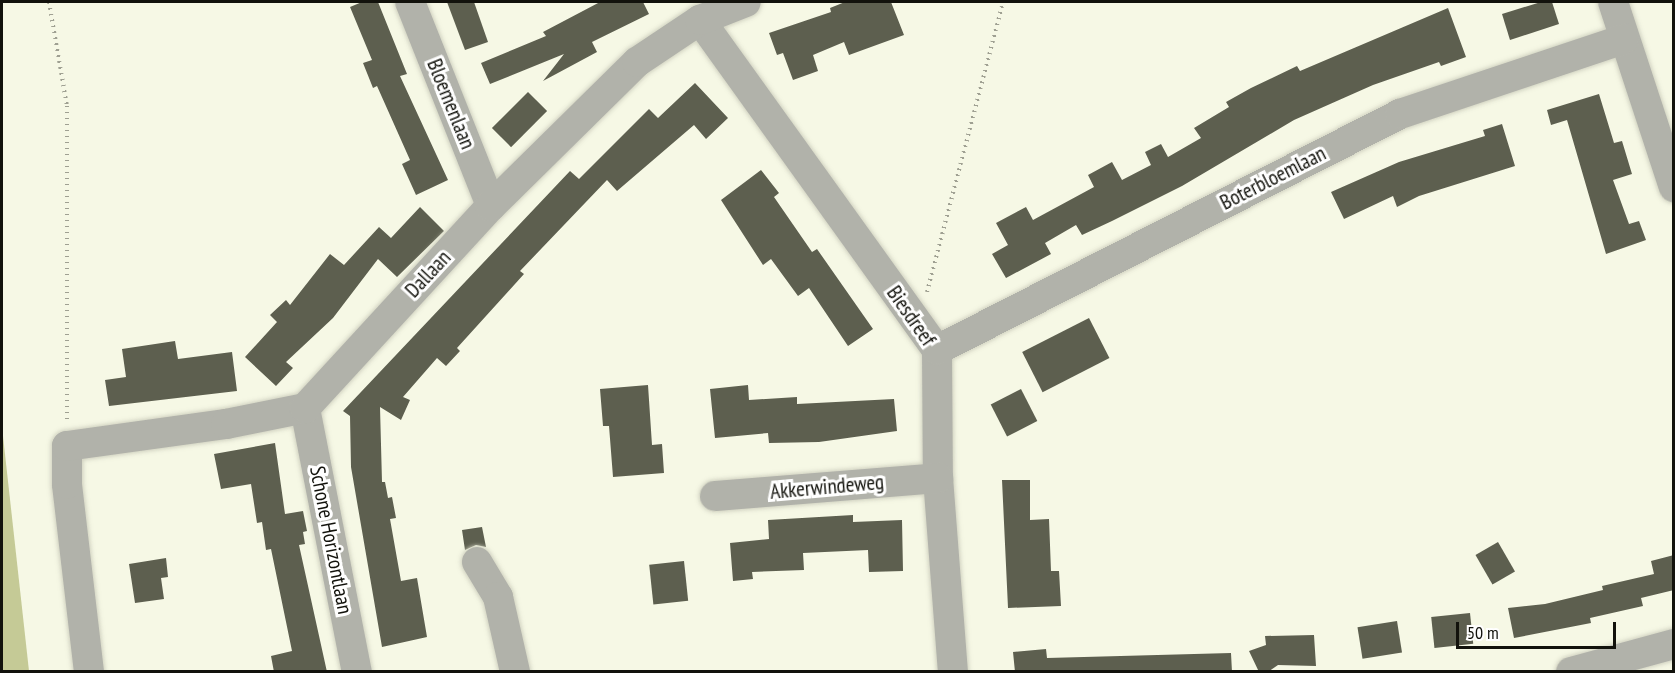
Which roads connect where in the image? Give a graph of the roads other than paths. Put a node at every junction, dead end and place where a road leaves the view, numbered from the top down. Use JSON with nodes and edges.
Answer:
{"nodes":[{"id":1,"x":410,"y":2,"type":"edge"},
{"id":2,"x":746,"y":2,"type":"edge"},
{"id":3,"x":1613,"y":2,"type":"edge"},
{"id":4,"x":700,"y":20,"type":"junction"},
{"id":5,"x":1624,"y":39,"type":"junction"},
{"id":6,"x":1674,"y":187,"type":"edge"},
{"id":7,"x":491,"y":206,"type":"junction"},
{"id":8,"x":937,"y":350,"type":"junction"},
{"id":9,"x":305,"y":408,"type":"junction"},
{"id":10,"x":938,"y":478,"type":"junction"},
{"id":11,"x":715,"y":496,"type":"dead end"},
{"id":12,"x":477,"y":562,"type":"dead end"},
{"id":13,"x":1674,"y":644,"type":"edge"},
{"id":14,"x":89,"y":672,"type":"edge"},
{"id":15,"x":357,"y":672,"type":"edge"},
{"id":16,"x":514,"y":672,"type":"edge"},
{"id":17,"x":953,"y":672,"type":"edge"},
{"id":18,"x":1571,"y":672,"type":"edge"}],
"edges":[{"from":1,"to":7,"type":"street","name":"Bloemenlaan"},
{"from":2,"to":4,"type":"street","name":"Dallaan"},
{"from":3,"to":5,"type":"street"},
{"from":4,"to":7,"type":"street","name":"Dallaan"},
{"from":4,"to":8,"type":"street","name":"Biesdreef"},
{"from":5,"to":6,"type":"street"},
{"from":5,"to":8,"type":"street","name":"Boterbloemlaan"},
{"from":7,"to":9,"type":"street","name":"Dallaan"},
{"from":8,"to":10,"type":"street","name":"Biesdreef"},
{"from":9,"to":14,"type":"street"},
{"from":9,"to":15,"type":"street","name":"Schone Horizontlaan"},
{"from":10,"to":11,"type":"street","name":"Akkerwindeweg"},
{"from":10,"to":17,"type":"street","name":"Biesdreef"},
{"from":12,"to":16,"type":"street"},
{"from":13,"to":18,"type":"street"}]}
